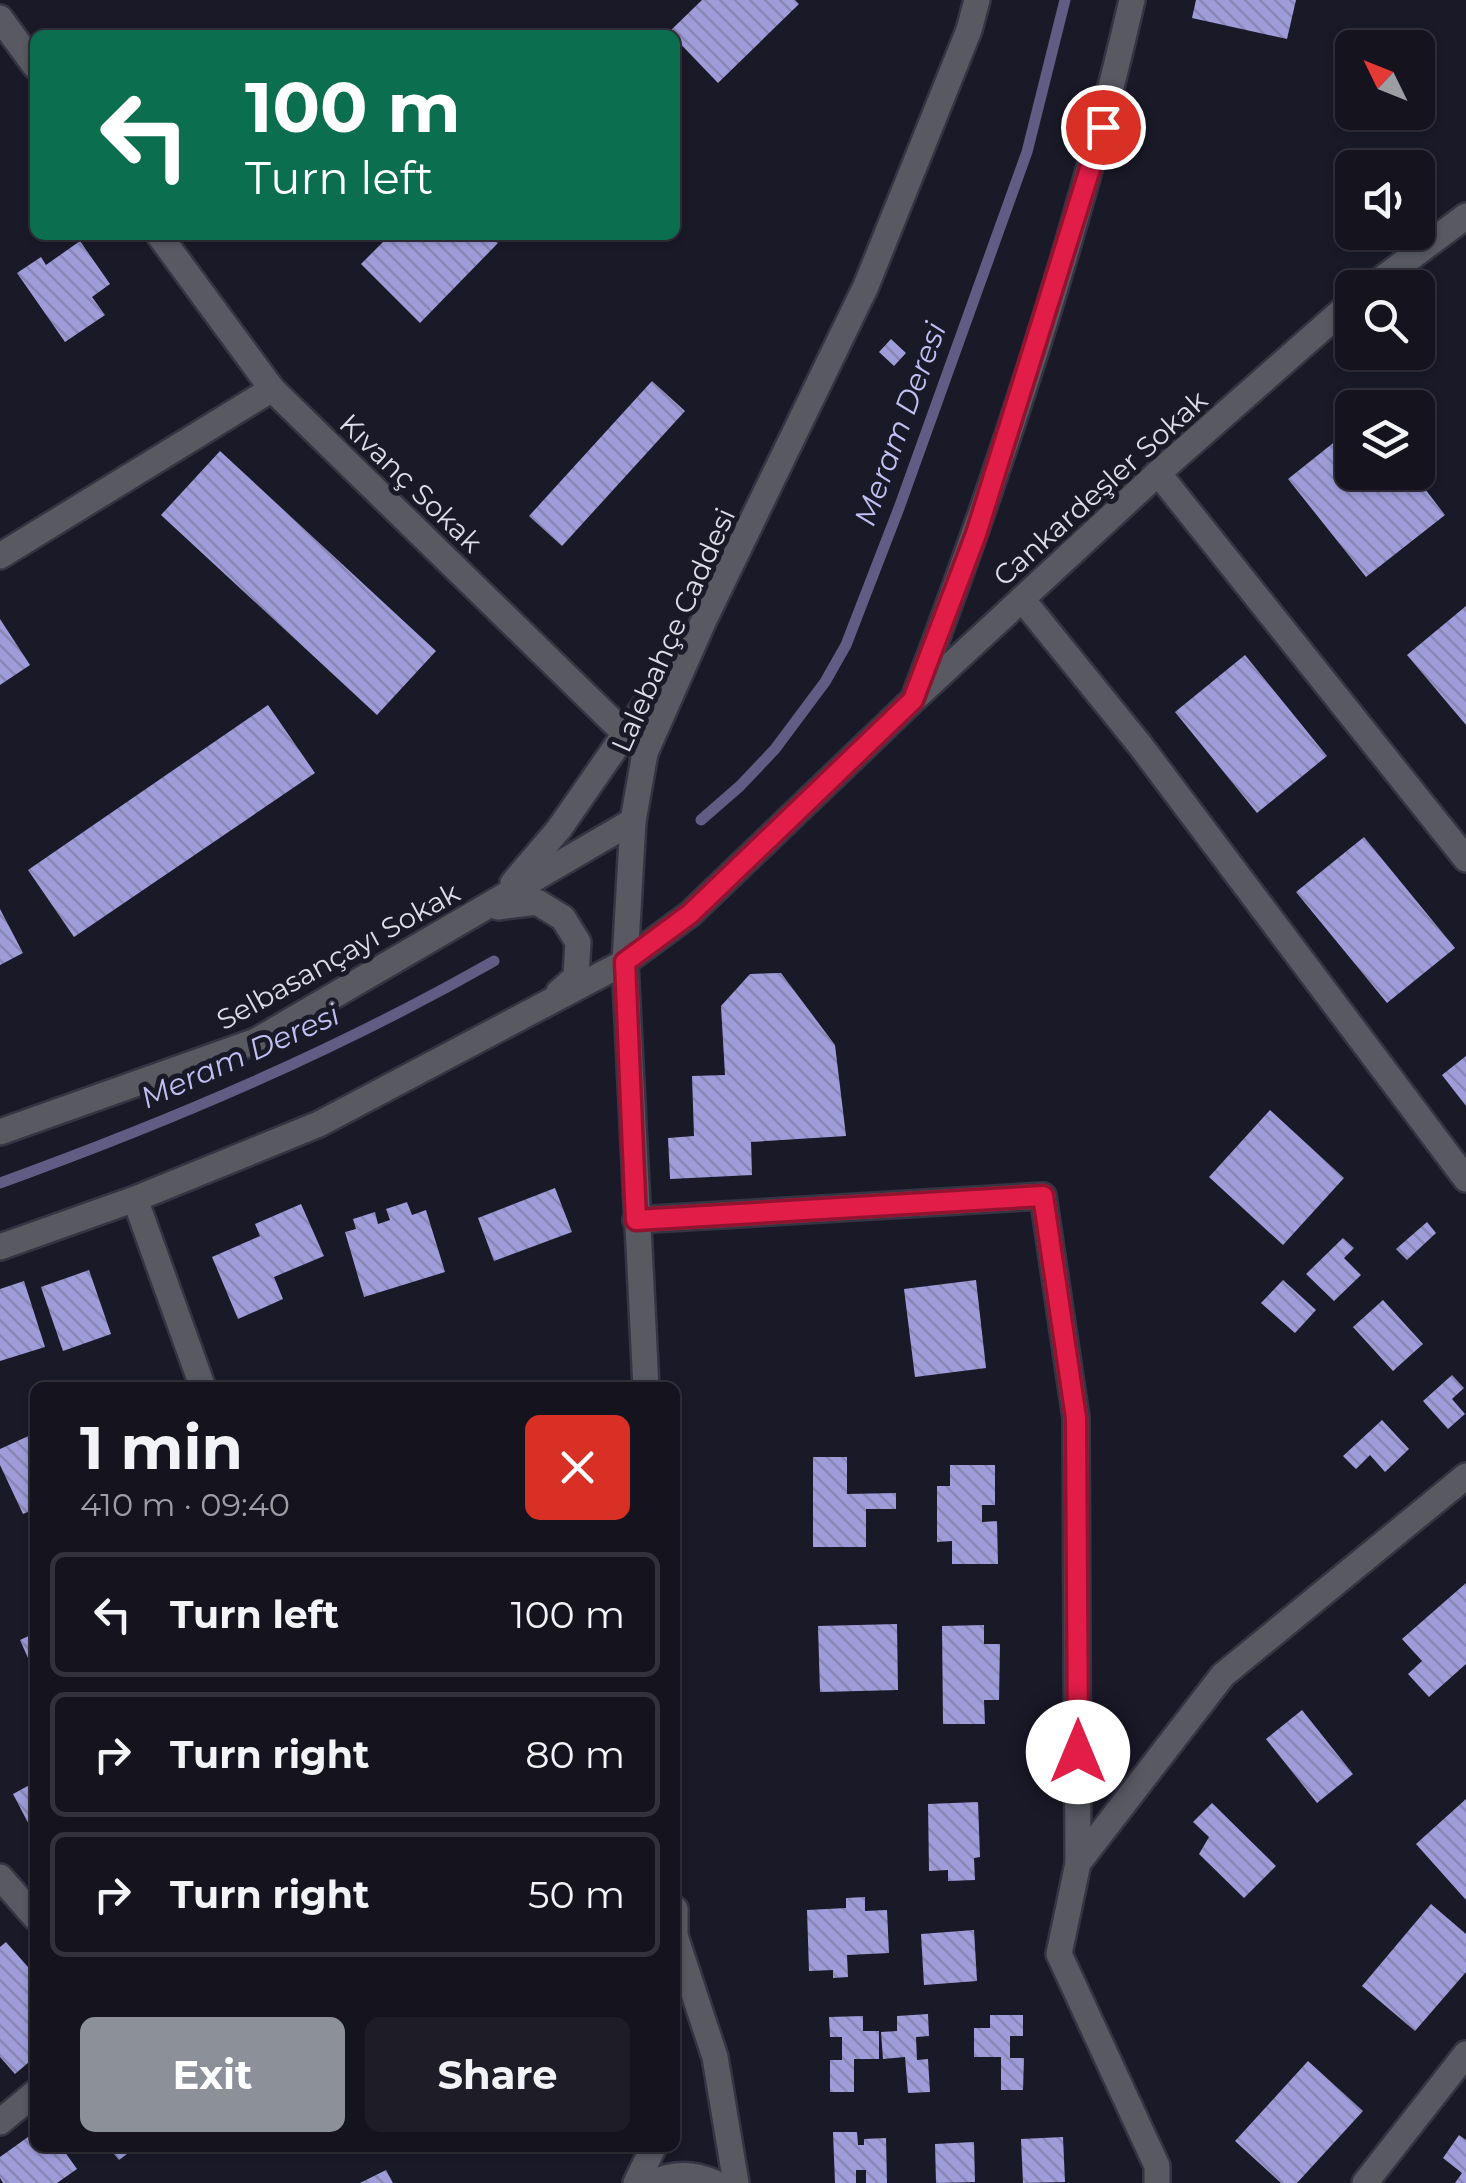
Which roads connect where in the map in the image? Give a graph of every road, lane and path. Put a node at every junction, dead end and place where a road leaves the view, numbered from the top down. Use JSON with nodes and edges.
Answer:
{"nodes":[{"id":1,"x":978,"y":0,"type":"edge"},
{"id":2,"x":1132,"y":0,"type":"edge"},
{"id":3,"x":0,"y":18,"type":"edge"},
{"id":4,"x":30,"y":59,"type":"edge"},
{"id":5,"x":1466,"y":216,"type":"edge"},
{"id":6,"x":162,"y":240,"type":"edge"},
{"id":7,"x":1394,"y":270,"type":"edge"},
{"id":8,"x":1335,"y":317,"type":"edge"},
{"id":9,"x":272,"y":389,"type":"junction"},
{"id":10,"x":1158,"y":474,"type":"junction"},
{"id":11,"x":0,"y":556,"type":"edge"},
{"id":12,"x":1022,"y":599,"type":"junction"},
{"id":13,"x":704,"y":620,"type":"junction"},
{"id":14,"x":913,"y":700,"type":"junction"},
{"id":15,"x":626,"y":732,"type":"junction"},
{"id":16,"x":645,"y":753,"type":"junction"},
{"id":17,"x":633,"y":821,"type":"junction"},
{"id":18,"x":1466,"y":859,"type":"edge"},
{"id":19,"x":488,"y":908,"type":"junction"},
{"id":20,"x":625,"y":962,"type":"junction"},
{"id":21,"x":542,"y":1007,"type":"junction"},
{"id":22,"x":0,"y":1132,"type":"edge"},
{"id":23,"x":1466,"y":1179,"type":"edge"},
{"id":24,"x":135,"y":1198,"type":"junction"},
{"id":25,"x":636,"y":1220,"type":"junction"},
{"id":26,"x":0,"y":1246,"type":"edge"},
{"id":27,"x":202,"y":1382,"type":"edge"},
{"id":28,"x":646,"y":1382,"type":"edge"},
{"id":29,"x":1466,"y":1476,"type":"edge"},
{"id":30,"x":1078,"y":1864,"type":"junction"},
{"id":31,"x":1,"y":1883,"type":"edge"},
{"id":32,"x":30,"y":1912,"type":"edge"},
{"id":33,"x":680,"y":1951,"type":"edge"},
{"id":34,"x":1466,"y":2054,"type":"edge"},
{"id":35,"x":30,"y":2097,"type":"edge"},
{"id":36,"x":0,"y":2122,"type":"edge"},
{"id":37,"x":650,"y":2152,"type":"edge"},
{"id":38,"x":636,"y":2183,"type":"edge"},
{"id":39,"x":652,"y":2183,"type":"edge"},
{"id":40,"x":715,"y":2183,"type":"edge"},
{"id":41,"x":736,"y":2183,"type":"edge"},
{"id":42,"x":1157,"y":2183,"type":"edge"},
{"id":43,"x":1365,"y":2183,"type":"edge"}],
"edges":[{"from":1,"to":13,"type":"street","name":"Lalebahçe Caddesi"},
{"from":2,"to":14,"type":"street"},
{"from":3,"to":4,"type":"street"},
{"from":5,"to":7,"type":"street"},
{"from":6,"to":9,"type":"street","name":"Kıvanç Sokak"},
{"from":8,"to":10,"type":"street","name":"Cankardeşler Sokak"},
{"from":9,"to":11,"type":"street"},
{"from":9,"to":15,"type":"street","name":"Kıvanç Sokak"},
{"from":10,"to":12,"type":"street","name":"Cankardeşler Sokak"},
{"from":10,"to":18,"type":"street"},
{"from":12,"to":14,"type":"street","name":"Cankardeşler Sokak"},
{"from":12,"to":23,"type":"street"},
{"from":13,"to":15,"type":"street"},
{"from":13,"to":16,"type":"street","name":"Lalebahçe Caddesi"},
{"from":14,"to":20,"type":"street","name":"Cankardeşler Sokak"},
{"from":15,"to":16,"type":"street","name":"Kıvanç Sokak"},
{"from":15,"to":19,"type":"street"},
{"from":16,"to":17,"type":"street","name":"Lalebahçe Caddesi"},
{"from":17,"to":19,"type":"street","name":"Selbasançayı Sokak"},
{"from":17,"to":20,"type":"street","name":"Lalebahçe Caddesi"},
{"from":19,"to":21,"type":"street"},
{"from":19,"to":22,"type":"street","name":"Selbasançayı Sokak"},
{"from":20,"to":21,"type":"street","name":"Cankardeşler Sokak"},
{"from":20,"to":25,"type":"street","name":"Lalebahçe Caddesi"},
{"from":21,"to":24,"type":"street","name":"Cankardeşler Sokak"},
{"from":24,"to":26,"type":"street","name":"Cankardeşler Sokak"},
{"from":24,"to":27,"type":"street"},
{"from":25,"to":28,"type":"street","name":"Lalebahçe Caddesi"},
{"from":25,"to":30,"type":"street"},
{"from":29,"to":30,"type":"street"},
{"from":30,"to":42,"type":"street"},
{"from":31,"to":32,"type":"street"},
{"from":33,"to":41,"type":"street"},
{"from":34,"to":43,"type":"street"},
{"from":35,"to":36,"type":"street"},
{"from":37,"to":38,"type":"street"},
{"from":39,"to":40,"type":"street"}]}
